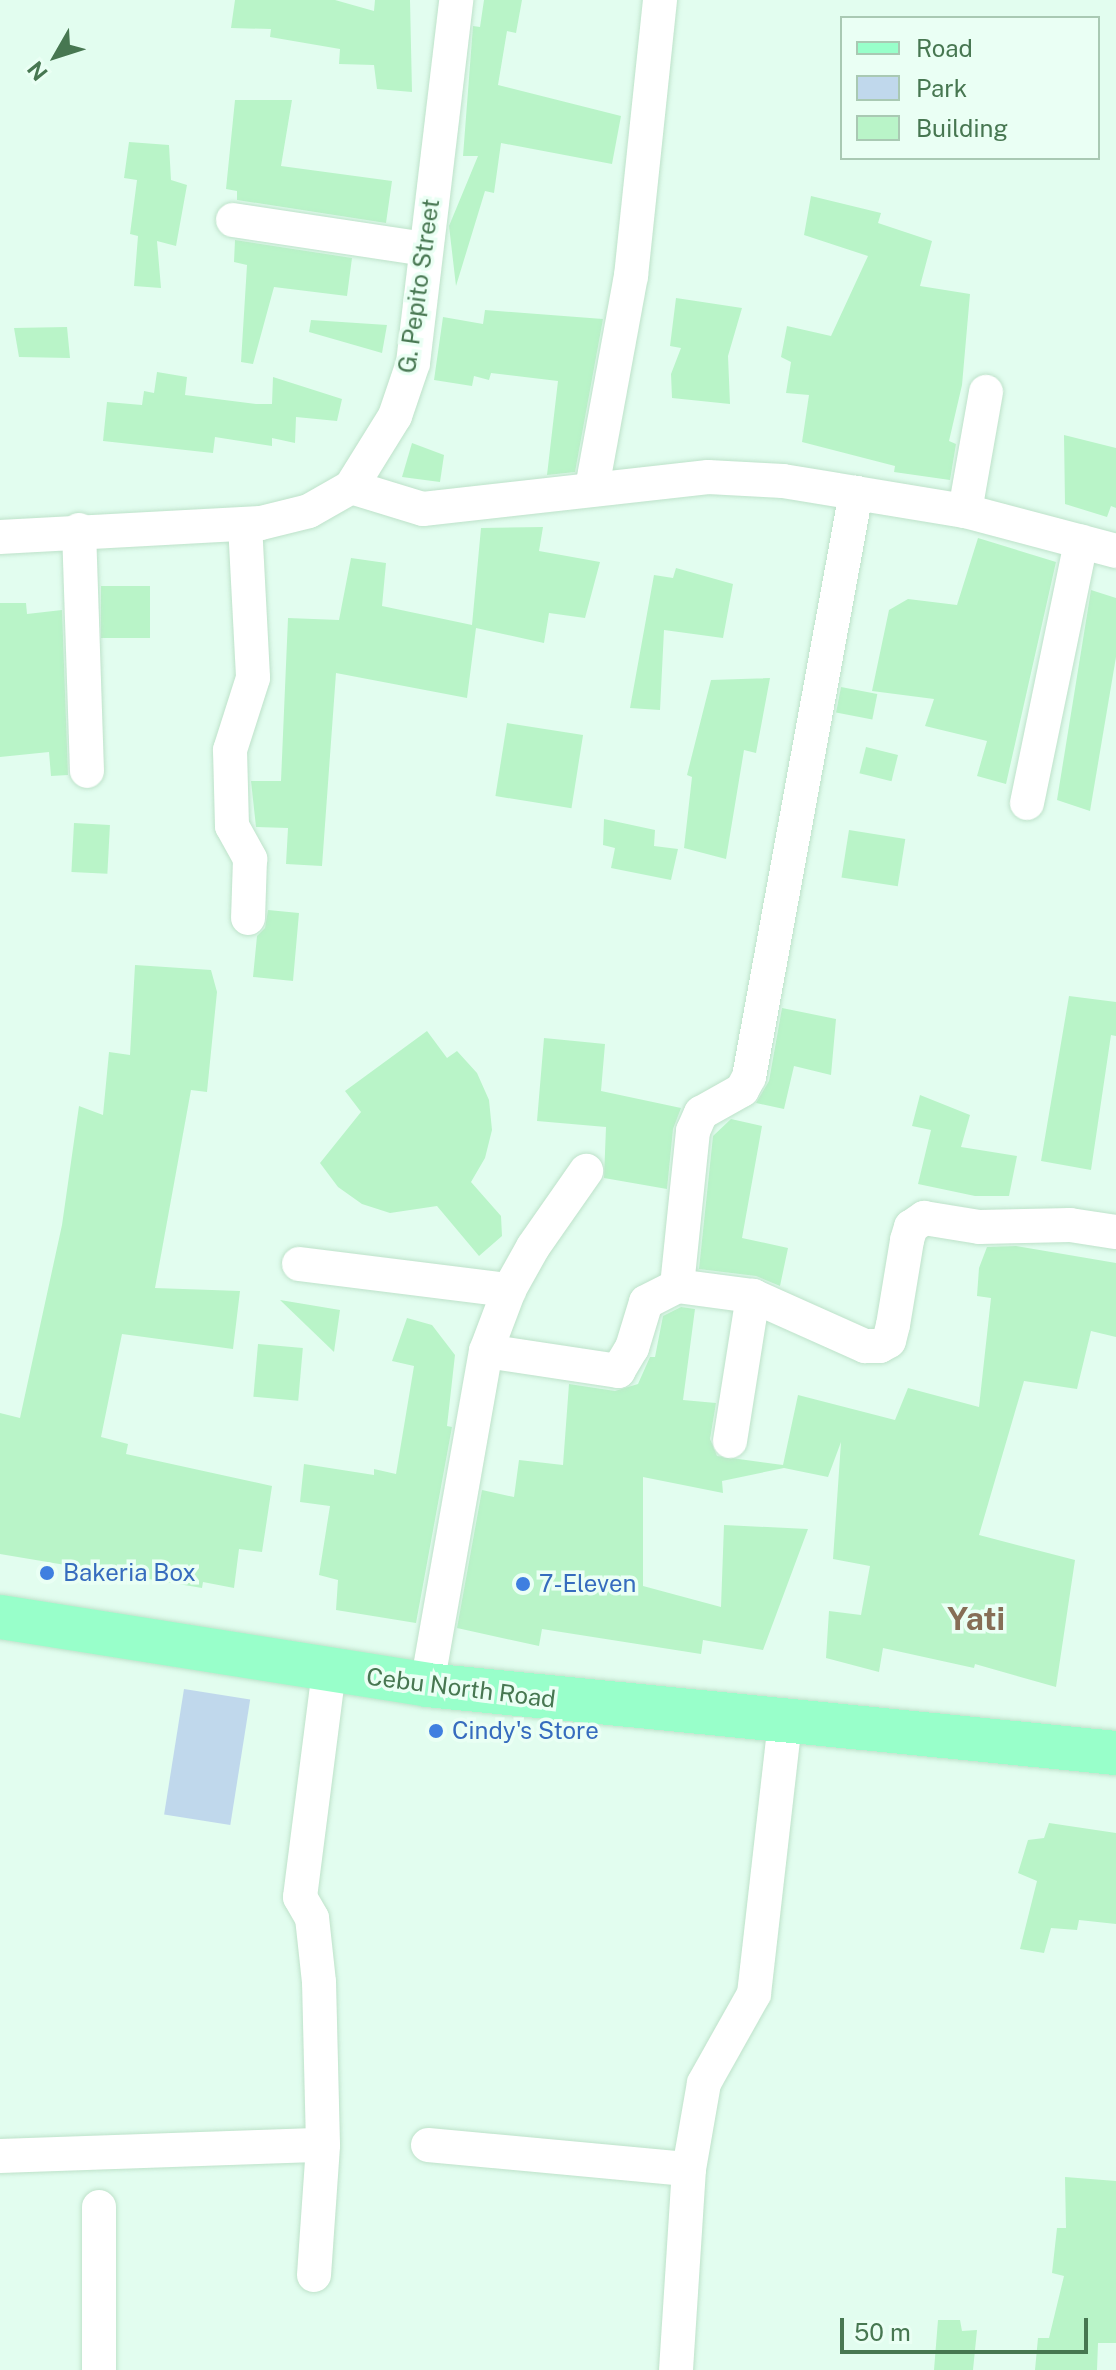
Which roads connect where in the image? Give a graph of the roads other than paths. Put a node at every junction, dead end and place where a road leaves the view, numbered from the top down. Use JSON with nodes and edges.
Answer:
{"nodes":[{"id":1,"x":456,"y":0,"type":"edge"},
{"id":2,"x":660,"y":0,"type":"edge"},
{"id":3,"x":233,"y":220,"type":"dead end"},
{"id":4,"x":425,"y":249,"type":"junction"},
{"id":5,"x":986,"y":392,"type":"dead end"},
{"id":6,"x":351,"y":487,"type":"junction"},
{"id":7,"x":592,"y":488,"type":"junction"},
{"id":8,"x":856,"y":493,"type":"junction"},
{"id":9,"x":965,"y":511,"type":"junction"},
{"id":10,"x":245,"y":524,"type":"junction"},
{"id":11,"x":79,"y":530,"type":"junction"},
{"id":12,"x":0,"y":537,"type":"edge"},
{"id":13,"x":1081,"y":542,"type":"junction"},
{"id":14,"x":1116,"y":551,"type":"edge"},
{"id":15,"x":87,"y":771,"type":"dead end"},
{"id":16,"x":1027,"y":803,"type":"dead end"},
{"id":17,"x":248,"y":918,"type":"dead end"},
{"id":18,"x":586,"y":1171,"type":"dead end"},
{"id":19,"x":1116,"y":1232,"type":"edge"},
{"id":20,"x":299,"y":1264,"type":"dead end"},
{"id":21,"x":677,"y":1286,"type":"junction"},
{"id":22,"x":509,"y":1290,"type":"junction"},
{"id":23,"x":753,"y":1296,"type":"junction"},
{"id":24,"x":486,"y":1351,"type":"junction"},
{"id":25,"x":730,"y":1441,"type":"dead end"},
{"id":26,"x":0,"y":1617,"type":"edge"},
{"id":27,"x":329,"y":1672,"type":"junction"},
{"id":28,"x":427,"y":1685,"type":"junction"},
{"id":29,"x":785,"y":1724,"type":"junction"},
{"id":30,"x":1115,"y":1745,"type":"edge"},
{"id":31,"x":323,"y":2145,"type":"junction"},
{"id":32,"x":428,"y":2145,"type":"dead end"},
{"id":33,"x":0,"y":2156,"type":"edge"},
{"id":34,"x":689,"y":2169,"type":"junction"},
{"id":35,"x":99,"y":2207,"type":"dead end"},
{"id":36,"x":314,"y":2275,"type":"dead end"},
{"id":37,"x":99,"y":2370,"type":"edge"},
{"id":38,"x":676,"y":2370,"type":"edge"}],
"edges":[{"from":1,"to":4,"type":"street","name":"G. Pepito Street"},
{"from":2,"to":7,"type":"street"},
{"from":3,"to":4,"type":"street"},
{"from":4,"to":6,"type":"street","name":"G. Pepito Street"},
{"from":5,"to":9,"type":"street"},
{"from":6,"to":7,"type":"street"},
{"from":6,"to":10,"type":"street","name":"G. Pepito Street"},
{"from":7,"to":8,"type":"street"},
{"from":8,"to":9,"type":"street"},
{"from":8,"to":21,"type":"street"},
{"from":9,"to":13,"type":"street"},
{"from":10,"to":11,"type":"street","name":"G. Pepito Street"},
{"from":10,"to":17,"type":"street"},
{"from":11,"to":12,"type":"street","name":"G. Pepito Street"},
{"from":11,"to":15,"type":"street"},
{"from":13,"to":14,"type":"street"},
{"from":13,"to":16,"type":"street"},
{"from":18,"to":22,"type":"street"},
{"from":19,"to":23,"type":"street"},
{"from":20,"to":22,"type":"street"},
{"from":21,"to":23,"type":"street"},
{"from":21,"to":24,"type":"street"},
{"from":22,"to":24,"type":"street"},
{"from":23,"to":25,"type":"street"},
{"from":24,"to":28,"type":"street"},
{"from":26,"to":27,"type":"main road","name":"Cebu North Road"},
{"from":27,"to":28,"type":"main road","name":"Cebu North Road"},
{"from":27,"to":31,"type":"street"},
{"from":28,"to":29,"type":"main road","name":"Cebu North Road"},
{"from":29,"to":30,"type":"main road","name":"Cebu North Road"},
{"from":29,"to":34,"type":"street"},
{"from":31,"to":33,"type":"street"},
{"from":31,"to":36,"type":"street"},
{"from":32,"to":34,"type":"street"},
{"from":34,"to":38,"type":"street"},
{"from":35,"to":37,"type":"street"}]}
